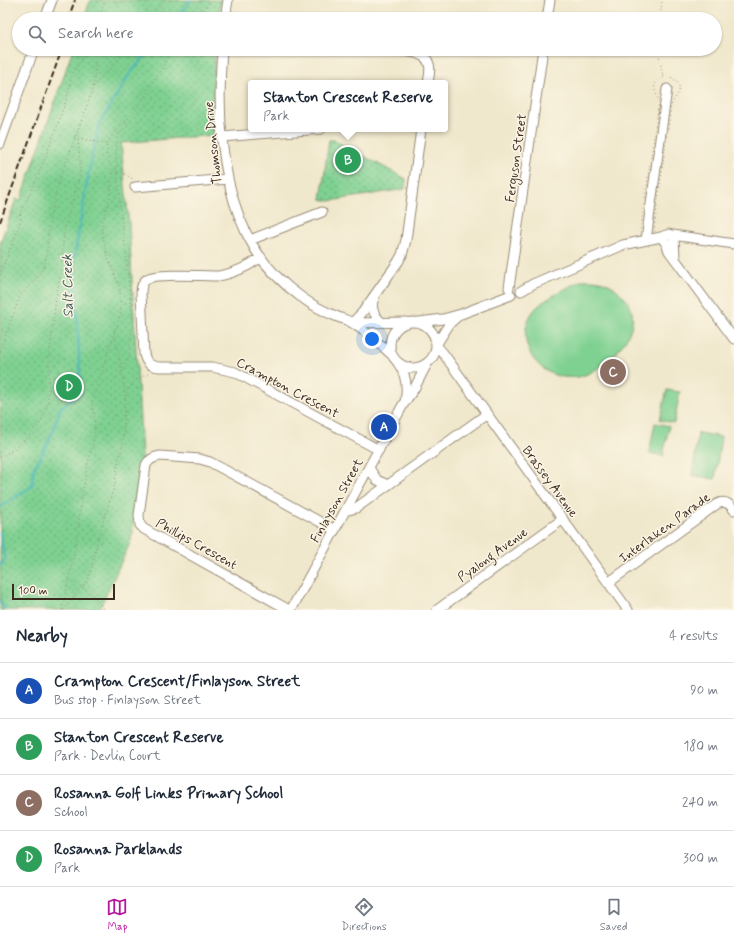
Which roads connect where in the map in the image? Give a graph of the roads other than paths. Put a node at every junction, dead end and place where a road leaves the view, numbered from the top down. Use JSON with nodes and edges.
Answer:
{"nodes":[{"id":1,"x":52,"y":0,"type":"edge"},
{"id":2,"x":550,"y":0,"type":"edge"},
{"id":3,"x":48,"y":12,"type":"edge"},
{"id":4,"x":548,"y":12,"type":"edge"},
{"id":5,"x":31,"y":56,"type":"edge"},
{"id":6,"x":222,"y":56,"type":"edge"},
{"id":7,"x":423,"y":56,"type":"edge"},
{"id":8,"x":542,"y":56,"type":"edge"},
{"id":9,"x":428,"y":80,"type":"edge"},
{"id":10,"x":667,"y":89,"type":"dead end"},
{"id":11,"x":284,"y":132,"type":"edge"},
{"id":12,"x":422,"y":132,"type":"edge"},
{"id":13,"x":222,"y":137,"type":"junction"},
{"id":14,"x":0,"y":144,"type":"edge"},
{"id":15,"x":228,"y":179,"type":"junction"},
{"id":16,"x":135,"y":186,"type":"road end"},
{"id":17,"x":322,"y":212,"type":"dead end"},
{"id":18,"x":250,"y":240,"type":"junction"},
{"id":19,"x":646,"y":240,"type":"junction"},
{"id":20,"x":669,"y":240,"type":"junction"},
{"id":21,"x":734,"y":244,"type":"edge"},
{"id":22,"x":261,"y":257,"type":"junction"},
{"id":23,"x":514,"y":289,"type":"junction"},
{"id":24,"x":374,"y":297,"type":"junction"},
{"id":25,"x":461,"y":314,"type":"junction"},
{"id":26,"x":380,"y":321,"type":"junction"},
{"id":27,"x":413,"y":322,"type":"junction"},
{"id":28,"x":352,"y":323,"type":"junction"},
{"id":29,"x":734,"y":339,"type":"edge"},
{"id":30,"x":436,"y":345,"type":"junction"},
{"id":31,"x":393,"y":357,"type":"junction"},
{"id":32,"x":429,"y":361,"type":"junction"},
{"id":33,"x":453,"y":368,"type":"junction"},
{"id":34,"x":404,"y":403,"type":"junction"},
{"id":35,"x":487,"y":414,"type":"junction"},
{"id":36,"x":379,"y":450,"type":"junction"},
{"id":37,"x":369,"y":468,"type":"junction"},
{"id":38,"x":388,"y":485,"type":"junction"},
{"id":39,"x":734,"y":510,"type":"edge"},
{"id":40,"x":345,"y":511,"type":"junction"},
{"id":41,"x":563,"y":519,"type":"junction"},
{"id":42,"x":335,"y":530,"type":"junction"},
{"id":43,"x":608,"y":582,"type":"junction"},
{"id":44,"x":290,"y":610,"type":"edge"},
{"id":45,"x":437,"y":610,"type":"edge"},
{"id":46,"x":628,"y":610,"type":"edge"}],
"edges":[{"from":1,"to":3,"type":"street"},
{"from":2,"to":4,"type":"street"},
{"from":5,"to":14,"type":"street"},
{"from":6,"to":13,"type":"street","name":"Thomson Drive"},
{"from":7,"to":9,"type":"street"},
{"from":8,"to":23,"type":"street","name":"Ferguson Street"},
{"from":10,"to":19,"type":"street"},
{"from":11,"to":13,"type":"street"},
{"from":12,"to":24,"type":"street"},
{"from":13,"to":15,"type":"street","name":"Thomson Drive"},
{"from":15,"to":16,"type":"street"},
{"from":15,"to":18,"type":"street","name":"Thomson Drive"},
{"from":17,"to":18,"type":"street"},
{"from":18,"to":22,"type":"street","name":"Thomson Drive"},
{"from":19,"to":20,"type":"street"},
{"from":19,"to":23,"type":"street"},
{"from":20,"to":21,"type":"street"},
{"from":20,"to":29,"type":"street"},
{"from":22,"to":28,"type":"street","name":"Thomson Drive"},
{"from":22,"to":36,"type":"street","name":"Crampton Crescent"},
{"from":23,"to":25,"type":"street"},
{"from":24,"to":26,"type":"street"},
{"from":24,"to":28,"type":"street"},
{"from":25,"to":27,"type":"street"},
{"from":25,"to":30,"type":"street"},
{"from":26,"to":27,"type":"street","name":"Thomson Drive"},
{"from":26,"to":28,"type":"street","name":"Thomson Drive"},
{"from":27,"to":30,"type":"street"},
{"from":27,"to":31,"type":"street"},
{"from":28,"to":31,"type":"street","name":"Thomson Drive"},
{"from":30,"to":32,"type":"street"},
{"from":30,"to":33,"type":"street","name":"Brassey Avenue"},
{"from":31,"to":32,"type":"street"},
{"from":31,"to":34,"type":"street","name":"Finlayson Street"},
{"from":32,"to":33,"type":"street","name":"Brassey Avenue"},
{"from":32,"to":34,"type":"street","name":"Finlayson Street"},
{"from":33,"to":35,"type":"street","name":"Brassey Avenue"},
{"from":34,"to":36,"type":"street","name":"Finlayson Street"},
{"from":35,"to":38,"type":"street"},
{"from":35,"to":41,"type":"street","name":"Brassey Avenue"},
{"from":36,"to":37,"type":"street","name":"Finlayson Street"},
{"from":37,"to":38,"type":"street"},
{"from":37,"to":40,"type":"street","name":"Finlayson Street"},
{"from":38,"to":40,"type":"street"},
{"from":39,"to":43,"type":"street","name":"Interlaken Parade"},
{"from":40,"to":42,"type":"street","name":"Finlayson Street"},
{"from":41,"to":43,"type":"street","name":"Brassey Avenue"},
{"from":41,"to":45,"type":"street","name":"Pyalong Avenue"},
{"from":42,"to":44,"type":"street","name":"Finlayson Street"},
{"from":42,"to":44,"type":"street","name":"Phillips Crescent"},
{"from":43,"to":46,"type":"street","name":"Brassey Avenue"}]}
